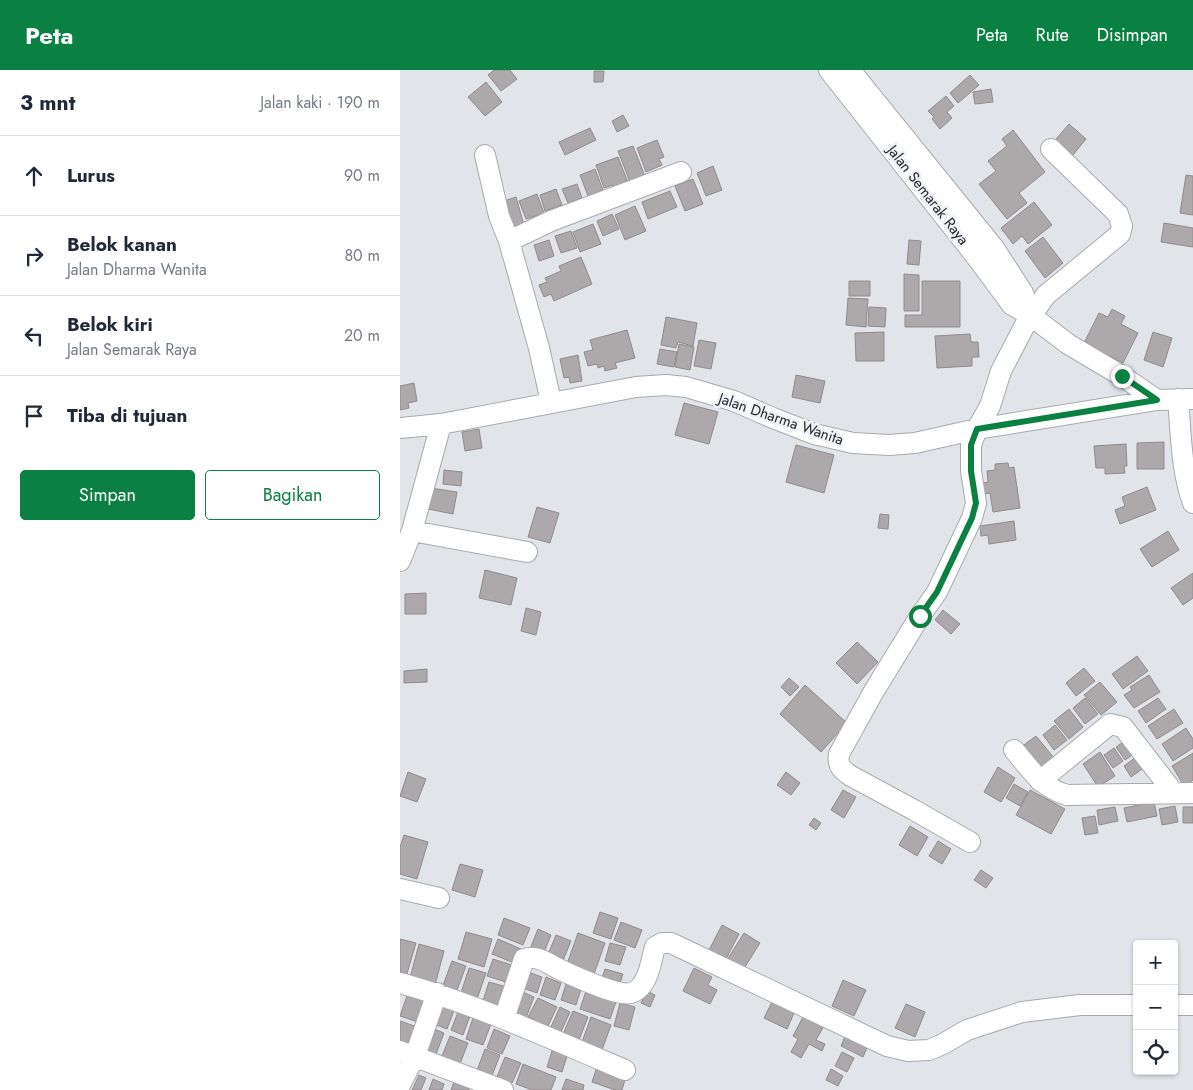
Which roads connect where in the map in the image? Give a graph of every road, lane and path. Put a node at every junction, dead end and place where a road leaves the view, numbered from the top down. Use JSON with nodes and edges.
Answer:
{"nodes":[{"id":1,"x":847,"y":74,"type":"edge"},
{"id":2,"x":1052,"y":149,"type":"dead end"},
{"id":3,"x":485,"y":155,"type":"dead end"},
{"id":4,"x":681,"y":172,"type":"dead end"},
{"id":5,"x":510,"y":240,"type":"junction"},
{"id":6,"x":1030,"y":315,"type":"junction"},
{"id":7,"x":1186,"y":399,"type":"edge"},
{"id":8,"x":1157,"y":400,"type":"junction"},
{"id":9,"x":551,"y":402,"type":"junction"},
{"id":10,"x":441,"y":424,"type":"junction"},
{"id":11,"x":400,"y":428,"type":"edge"},
{"id":12,"x":977,"y":429,"type":"junction"},
{"id":13,"x":1193,"y":503,"type":"edge"},
{"id":14,"x":412,"y":530,"type":"junction"},
{"id":15,"x":527,"y":552,"type":"dead end"},
{"id":16,"x":400,"y":561,"type":"edge"},
{"id":17,"x":1014,"y":750,"type":"dead end"},
{"id":18,"x":1040,"y":781,"type":"junction"},
{"id":19,"x":1184,"y":793,"type":"edge"},
{"id":20,"x":970,"y":842,"type":"dead end"},
{"id":21,"x":400,"y":889,"type":"edge"},
{"id":22,"x":438,"y":898,"type":"dead end"},
{"id":23,"x":400,"y":983,"type":"edge"},
{"id":24,"x":437,"y":994,"type":"junction"},
{"id":25,"x":1133,"y":1005,"type":"edge"},
{"id":26,"x":1178,"y":1005,"type":"edge"},
{"id":27,"x":1193,"y":1005,"type":"edge"},
{"id":28,"x":504,"y":1019,"type":"junction"},
{"id":29,"x":407,"y":1053,"type":"edge"},
{"id":30,"x":625,"y":1070,"type":"dead end"},
{"id":31,"x":400,"y":1085,"type":"edge"},
{"id":32,"x":503,"y":1090,"type":"edge"}],
"edges":[{"from":1,"to":6,"type":"street","name":"Jalan Semarak Raya"},
{"from":2,"to":6,"type":"street"},
{"from":3,"to":5,"type":"street"},
{"from":4,"to":5,"type":"street"},
{"from":5,"to":9,"type":"street"},
{"from":6,"to":8,"type":"street","name":"Jalan Semarak Raya"},
{"from":6,"to":12,"type":"street"},
{"from":7,"to":8,"type":"street","name":"Jalan Dharma Wanita"},
{"from":7,"to":13,"type":"street"},
{"from":8,"to":12,"type":"street","name":"Jalan Dharma Wanita"},
{"from":9,"to":10,"type":"street","name":"Jalan Dharma Wanita"},
{"from":9,"to":12,"type":"street","name":"Jalan Dharma Wanita"},
{"from":10,"to":11,"type":"street","name":"Jalan Dharma Wanita"},
{"from":10,"to":14,"type":"street"},
{"from":12,"to":20,"type":"street"},
{"from":14,"to":15,"type":"street"},
{"from":14,"to":16,"type":"street"},
{"from":17,"to":18,"type":"street"},
{"from":18,"to":19,"type":"street"},
{"from":18,"to":19,"type":"street"},
{"from":21,"to":22,"type":"street"},
{"from":23,"to":24,"type":"street"},
{"from":24,"to":28,"type":"street"},
{"from":24,"to":29,"type":"street"},
{"from":25,"to":28,"type":"street"},
{"from":26,"to":27,"type":"street"},
{"from":28,"to":30,"type":"street"},
{"from":29,"to":31,"type":"street"},
{"from":29,"to":32,"type":"street"}]}
